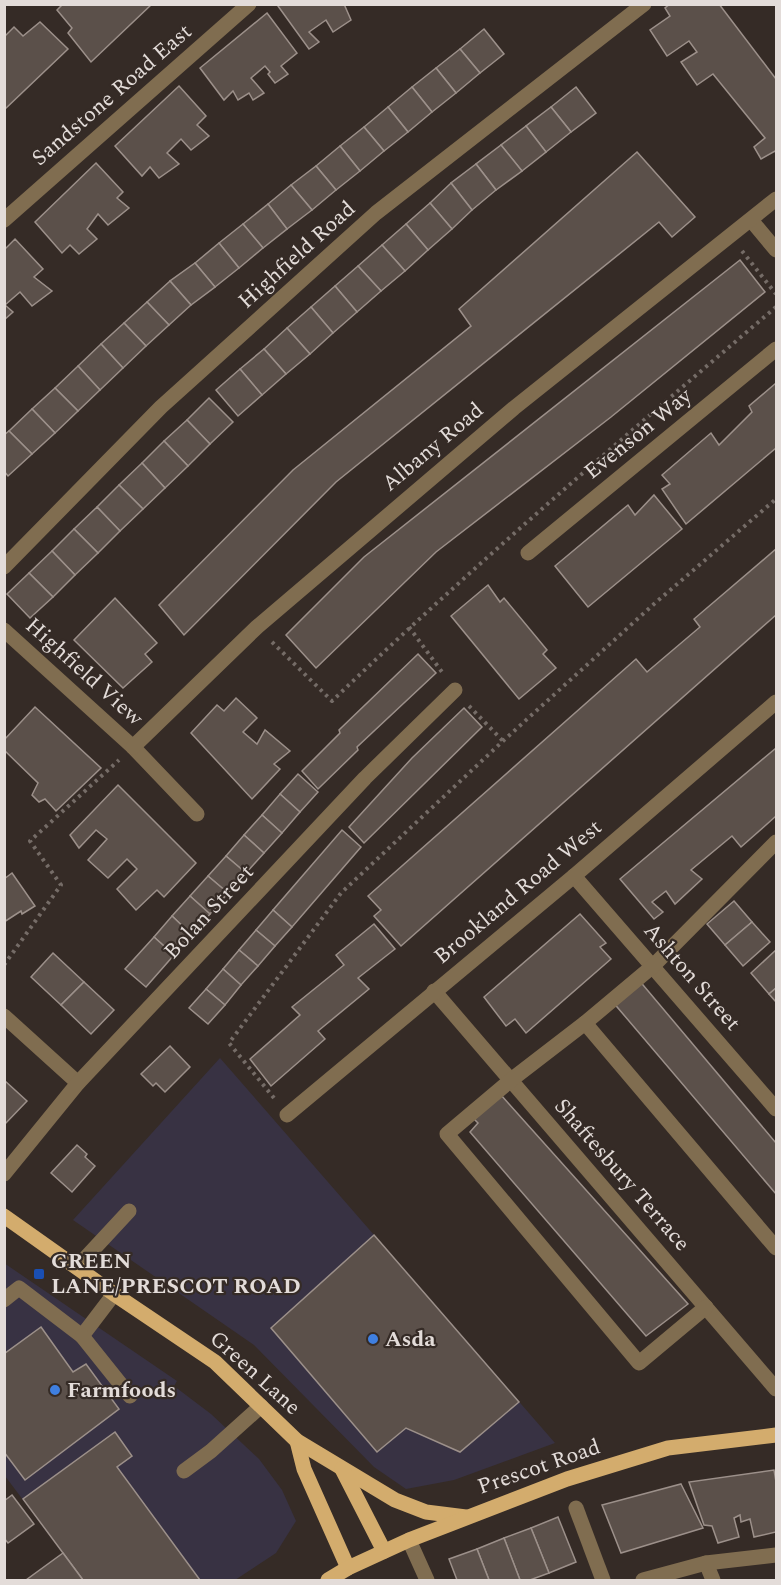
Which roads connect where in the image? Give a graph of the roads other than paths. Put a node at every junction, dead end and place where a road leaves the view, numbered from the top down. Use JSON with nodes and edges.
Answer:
{"nodes":[{"id":1,"x":249,"y":4,"type":"edge"},
{"id":2,"x":644,"y":4,"type":"edge"},
{"id":3,"x":777,"y":199,"type":"edge"},
{"id":4,"x":4,"y":220,"type":"edge"},
{"id":5,"x":751,"y":220,"type":"junction"},
{"id":6,"x":777,"y":250,"type":"edge"},
{"id":7,"x":777,"y":349,"type":"edge"},
{"id":8,"x":528,"y":553,"type":"dead end"},
{"id":9,"x":4,"y":567,"type":"edge"},
{"id":10,"x":4,"y":630,"type":"edge"},
{"id":11,"x":454,"y":690,"type":"dead end"},
{"id":12,"x":777,"y":702,"type":"edge"},
{"id":13,"x":133,"y":747,"type":"junction"},
{"id":14,"x":197,"y":814,"type":"dead end"},
{"id":15,"x":777,"y":842,"type":"edge"},
{"id":16,"x":574,"y":876,"type":"junction"},
{"id":17,"x":653,"y":966,"type":"junction"},
{"id":18,"x":434,"y":991,"type":"junction"},
{"id":19,"x":4,"y":1017,"type":"edge"},
{"id":20,"x":585,"y":1023,"type":"junction"},
{"id":21,"x":511,"y":1080,"type":"junction"},
{"id":22,"x":78,"y":1083,"type":"junction"},
{"id":23,"x":777,"y":1109,"type":"edge"},
{"id":24,"x":287,"y":1115,"type":"road end"},
{"id":25,"x":4,"y":1174,"type":"edge"},
{"id":26,"x":129,"y":1211,"type":"dead end"},
{"id":27,"x":4,"y":1216,"type":"edge"},
{"id":28,"x":777,"y":1248,"type":"edge"},
{"id":29,"x":77,"y":1267,"type":"junction"},
{"id":30,"x":114,"y":1294,"type":"junction"},
{"id":31,"x":4,"y":1300,"type":"edge"},
{"id":32,"x":706,"y":1307,"type":"junction"},
{"id":33,"x":82,"y":1335,"type":"junction"},
{"id":34,"x":777,"y":1389,"type":"edge"},
{"id":35,"x":130,"y":1396,"type":"dead end"},
{"id":36,"x":261,"y":1406,"type":"junction"},
{"id":37,"x":777,"y":1435,"type":"edge"},
{"id":38,"x":297,"y":1441,"type":"junction"},
{"id":39,"x":342,"y":1469,"type":"junction"},
{"id":40,"x":184,"y":1471,"type":"dead end"},
{"id":41,"x":576,"y":1508,"type":"dead end"},
{"id":42,"x":466,"y":1517,"type":"junction"},
{"id":43,"x":409,"y":1540,"type":"junction"},
{"id":44,"x":384,"y":1551,"type":"junction"},
{"id":45,"x":777,"y":1555,"type":"edge"},
{"id":46,"x":706,"y":1563,"type":"junction"},
{"id":47,"x":348,"y":1568,"type":"junction"},
{"id":48,"x":328,"y":1581,"type":"edge"},
{"id":49,"x":427,"y":1581,"type":"edge"},
{"id":50,"x":603,"y":1581,"type":"edge"},
{"id":51,"x":643,"y":1581,"type":"edge"},
{"id":52,"x":713,"y":1581,"type":"edge"}],
"edges":[{"from":1,"to":4,"type":"street","name":"Sandstone Road East"},
{"from":2,"to":9,"type":"street","name":"Highfield Road"},
{"from":3,"to":5,"type":"street","name":"Albany Road"},
{"from":5,"to":6,"type":"street"},
{"from":5,"to":13,"type":"street","name":"Albany Road"},
{"from":7,"to":8,"type":"street","name":"Evenson Way"},
{"from":10,"to":13,"type":"street","name":"Highfield View"},
{"from":11,"to":22,"type":"street","name":"Bolan Street"},
{"from":12,"to":16,"type":"street","name":"Brookland Road West"},
{"from":13,"to":14,"type":"street","name":"Highfield View"},
{"from":15,"to":17,"type":"street"},
{"from":16,"to":17,"type":"street","name":"Ashton Street"},
{"from":16,"to":18,"type":"street","name":"Brookland Road West"},
{"from":17,"to":20,"type":"street"},
{"from":17,"to":23,"type":"street","name":"Ashton Street"},
{"from":18,"to":21,"type":"street","name":"Shaftesbury Terrace"},
{"from":18,"to":24,"type":"street","name":"Brookland Road West"},
{"from":19,"to":22,"type":"street"},
{"from":20,"to":21,"type":"street"},
{"from":20,"to":28,"type":"street"},
{"from":21,"to":32,"type":"street","name":"Shaftesbury Terrace"},
{"from":21,"to":32,"type":"street"},
{"from":22,"to":25,"type":"street","name":"Bolan Street"},
{"from":26,"to":29,"type":"street"},
{"from":27,"to":29,"type":"main road","name":"Green Lane"},
{"from":29,"to":30,"type":"main road","name":"Green Lane"},
{"from":30,"to":33,"type":"street"},
{"from":30,"to":36,"type":"main road","name":"Green Lane"},
{"from":31,"to":33,"type":"street"},
{"from":32,"to":34,"type":"street","name":"Shaftesbury Terrace"},
{"from":33,"to":35,"type":"street"},
{"from":36,"to":38,"type":"main road","name":"Green Lane"},
{"from":36,"to":40,"type":"street"},
{"from":37,"to":42,"type":"main road","name":"Prescot Road"},
{"from":38,"to":39,"type":"main road","name":"Green Lane"},
{"from":38,"to":47,"type":"main road","name":"Green Lane"},
{"from":39,"to":42,"type":"main road","name":"Green Lane"},
{"from":39,"to":44,"type":"main road"},
{"from":41,"to":50,"type":"street"},
{"from":42,"to":43,"type":"main road","name":"Prescot Road"},
{"from":43,"to":44,"type":"main road","name":"Prescot Road"},
{"from":43,"to":49,"type":"street"},
{"from":44,"to":47,"type":"main road","name":"Prescot Road"},
{"from":45,"to":46,"type":"street"},
{"from":46,"to":51,"type":"street"},
{"from":46,"to":52,"type":"street"},
{"from":47,"to":48,"type":"main road","name":"Prescot Road"}]}
